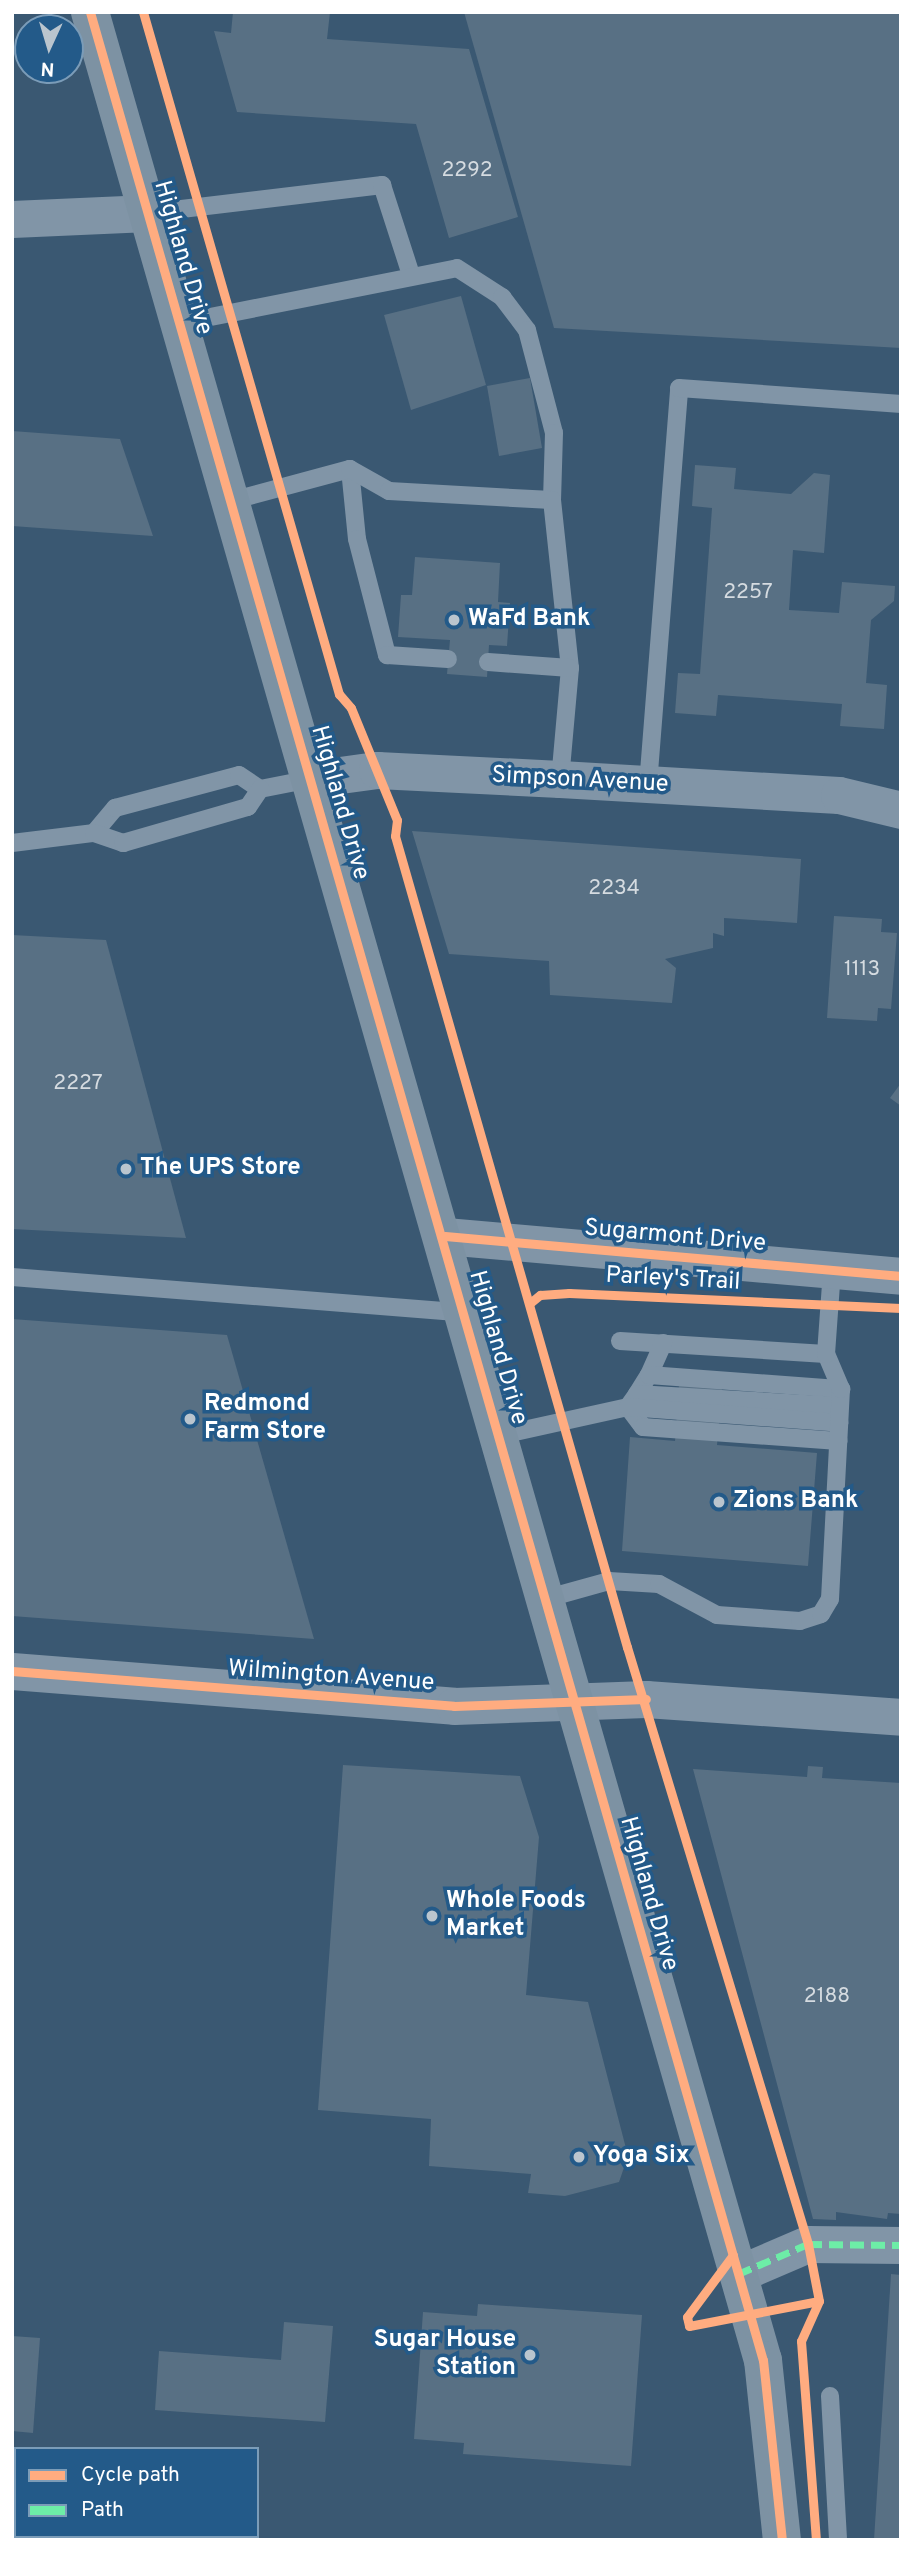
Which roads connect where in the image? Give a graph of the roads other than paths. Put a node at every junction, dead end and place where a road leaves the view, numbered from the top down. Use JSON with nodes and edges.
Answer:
{"nodes":[{"id":1,"x":90,"y":12,"type":"edge"},
{"id":2,"x":148,"y":213,"type":"junction"},
{"id":3,"x":12,"y":219,"type":"edge"},
{"id":4,"x":411,"y":275,"type":"junction"},
{"id":5,"x":180,"y":323,"type":"junction"},
{"id":6,"x":901,"y":404,"type":"edge"},
{"id":7,"x":350,"y":469,"type":"junction"},
{"id":8,"x":552,"y":500,"type":"junction"},
{"id":9,"x":231,"y":501,"type":"junction"},
{"id":10,"x":448,"y":659,"type":"dead end"},
{"id":11,"x":488,"y":662,"type":"dead end"},
{"id":12,"x":570,"y":668,"type":"junction"},
{"id":13,"x":311,"y":779,"type":"junction"},
{"id":14,"x":560,"y":779,"type":"junction"},
{"id":15,"x":648,"y":785,"type":"junction"},
{"id":16,"x":260,"y":789,"type":"junction"},
{"id":17,"x":901,"y":810,"type":"edge"},
{"id":18,"x":94,"y":833,"type":"junction"},
{"id":19,"x":12,"y":843,"type":"edge"},
{"id":20,"x":445,"y":1236,"type":"junction"},
{"id":21,"x":832,"y":1270,"type":"junction"},
{"id":22,"x":901,"y":1276,"type":"edge"},
{"id":23,"x":12,"y":1278,"type":"edge"},
{"id":24,"x":467,"y":1313,"type":"junction"},
{"id":25,"x":620,"y":1341,"type":"dead end"},
{"id":26,"x":663,"y":1343,"type":"junction"},
{"id":27,"x":826,"y":1354,"type":"junction"},
{"id":28,"x":649,"y":1375,"type":"junction"},
{"id":29,"x":633,"y":1400,"type":"junction"},
{"id":30,"x":839,"y":1415,"type":"junction"},
{"id":31,"x":502,"y":1435,"type":"junction"},
{"id":32,"x":548,"y":1598,"type":"junction"},
{"id":33,"x":12,"y":1671,"type":"edge"},
{"id":34,"x":575,"y":1703,"type":"junction"},
{"id":35,"x":901,"y":1717,"type":"edge"},
{"id":36,"x":901,"y":2245,"type":"edge"},
{"id":37,"x":738,"y":2274,"type":"junction"},
{"id":38,"x":830,"y":2396,"type":"dead end"},
{"id":39,"x":782,"y":2540,"type":"edge"},
{"id":40,"x":838,"y":2540,"type":"edge"}],
"edges":[{"from":1,"to":2,"type":"street","name":"Highland Drive"},
{"from":2,"to":3,"type":"street"},
{"from":2,"to":4,"type":"lane"},
{"from":2,"to":5,"type":"street","name":"Highland Drive"},
{"from":4,"to":5,"type":"lane"},
{"from":4,"to":8,"type":"lane"},
{"from":5,"to":9,"type":"street","name":"Highland Drive"},
{"from":6,"to":15,"type":"lane"},
{"from":7,"to":8,"type":"lane"},
{"from":7,"to":9,"type":"lane"},
{"from":7,"to":10,"type":"lane"},
{"from":8,"to":12,"type":"lane"},
{"from":9,"to":13,"type":"street","name":"Highland Drive"},
{"from":11,"to":12,"type":"lane"},
{"from":12,"to":14,"type":"lane"},
{"from":13,"to":14,"type":"street","name":"Simpson Avenue"},
{"from":13,"to":16,"type":"lane","name":"Simpson Avenue"},
{"from":13,"to":20,"type":"street","name":"Highland Drive"},
{"from":14,"to":15,"type":"street","name":"Simpson Avenue"},
{"from":15,"to":17,"type":"street","name":"Simpson Avenue"},
{"from":16,"to":18,"type":"lane"},
{"from":16,"to":18,"type":"lane"},
{"from":18,"to":19,"type":"lane"},
{"from":20,"to":21,"type":"street","name":"Sugarmont Drive"},
{"from":20,"to":24,"type":"street","name":"Highland Drive"},
{"from":21,"to":22,"type":"street","name":"Sugarmont Drive"},
{"from":21,"to":27,"type":"lane"},
{"from":23,"to":24,"type":"lane"},
{"from":24,"to":31,"type":"street","name":"Highland Drive"},
{"from":25,"to":26,"type":"lane"},
{"from":26,"to":27,"type":"lane"},
{"from":26,"to":28,"type":"lane"},
{"from":27,"to":30,"type":"lane"},
{"from":28,"to":29,"type":"lane"},
{"from":28,"to":30,"type":"lane"},
{"from":29,"to":30,"type":"lane"},
{"from":29,"to":30,"type":"lane"},
{"from":29,"to":31,"type":"lane"},
{"from":30,"to":32,"type":"lane"},
{"from":31,"to":32,"type":"street","name":"Highland Drive"},
{"from":32,"to":34,"type":"street","name":"Highland Drive"},
{"from":33,"to":34,"type":"street","name":"Wilmington Avenue"},
{"from":34,"to":35,"type":"street","name":"Wilmington Avenue"},
{"from":34,"to":37,"type":"street","name":"Highland Drive"},
{"from":36,"to":37,"type":"street"},
{"from":37,"to":39,"type":"street","name":"Highland Drive"},
{"from":38,"to":40,"type":"lane"}]}
